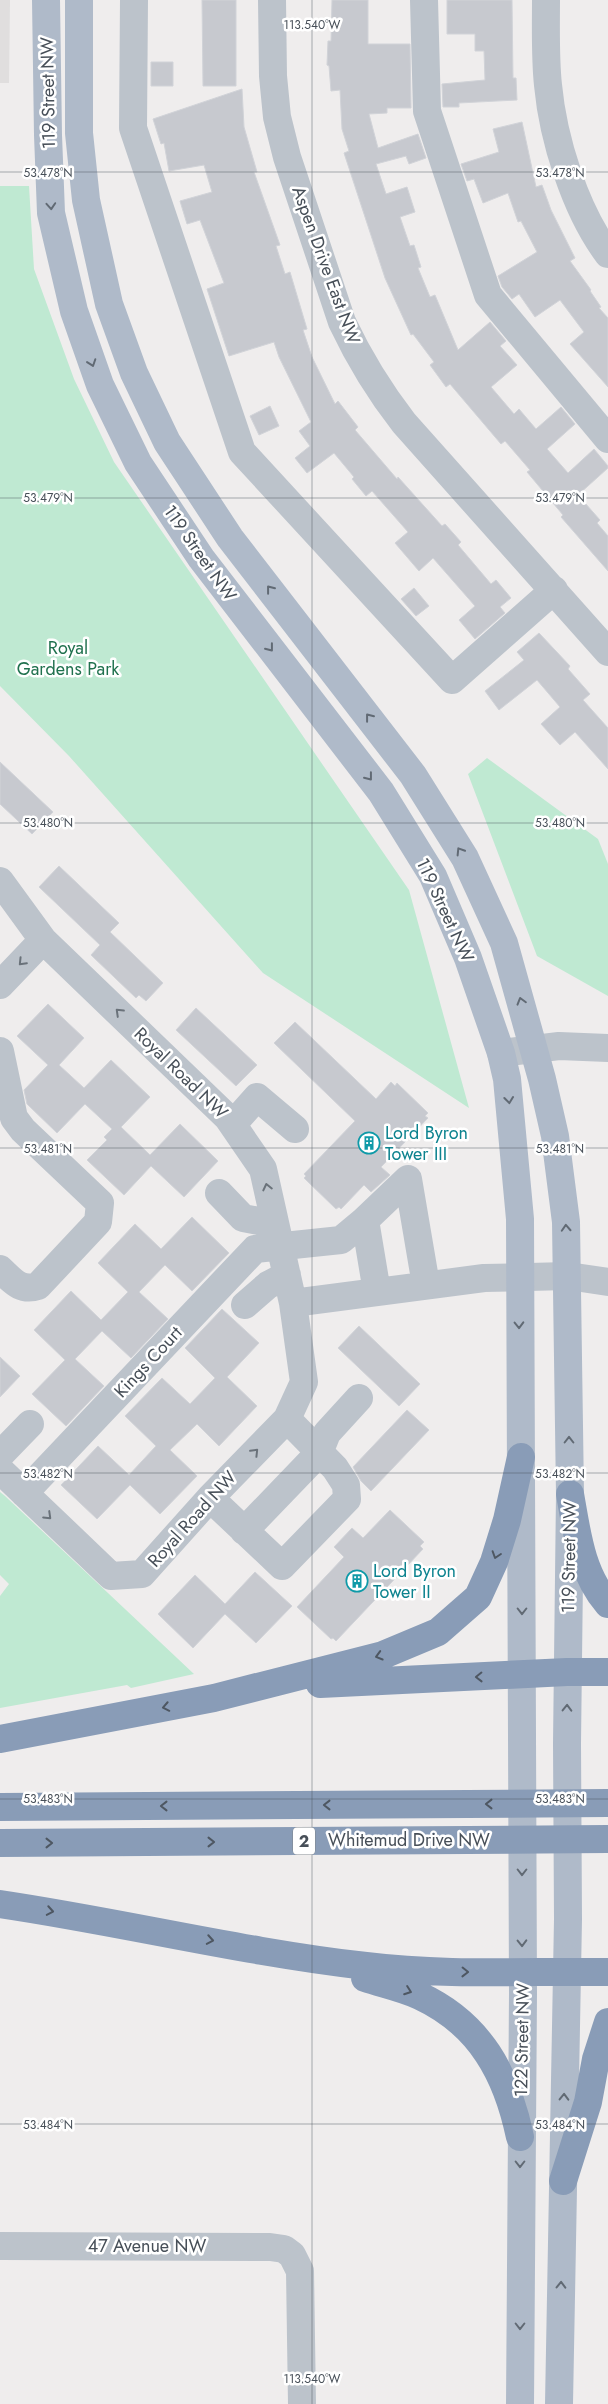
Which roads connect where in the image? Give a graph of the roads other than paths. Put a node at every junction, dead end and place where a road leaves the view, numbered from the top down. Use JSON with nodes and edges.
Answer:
{"nodes":[{"id":1,"x":46,"y":0,"type":"edge"},
{"id":2,"x":79,"y":0,"type":"edge"},
{"id":3,"x":134,"y":0,"type":"edge"},
{"id":4,"x":272,"y":0,"type":"edge"},
{"id":5,"x":424,"y":0,"type":"edge"},
{"id":6,"x":546,"y":0,"type":"edge"},
{"id":7,"x":608,"y":254,"type":"edge"},
{"id":8,"x":608,"y":439,"type":"edge"},
{"id":9,"x":554,"y":590,"type":"junction"},
{"id":10,"x":608,"y":652,"type":"edge"},
{"id":11,"x":0,"y":881,"type":"edge"},
{"id":12,"x":43,"y":940,"type":"junction"},
{"id":13,"x":0,"y":985,"type":"edge"},
{"id":14,"x":534,"y":1048,"type":"junction"},
{"id":15,"x":608,"y":1048,"type":"edge"},
{"id":16,"x":0,"y":1050,"type":"edge"},
{"id":17,"x":501,"y":1052,"type":"junction"},
{"id":18,"x":233,"y":1124,"type":"junction"},
{"id":19,"x":296,"y":1129,"type":"dead end"},
{"id":20,"x":219,"y":1193,"type":"dead end"},
{"id":21,"x":365,"y":1220,"type":"junction"},
{"id":22,"x":278,"y":1234,"type":"junction"},
{"id":23,"x":0,"y":1269,"type":"edge"},
{"id":24,"x":287,"y":1275,"type":"junction"},
{"id":25,"x":568,"y":1276,"type":"junction"},
{"id":26,"x":520,"y":1277,"type":"junction"},
{"id":27,"x":608,"y":1282,"type":"edge"},
{"id":28,"x":426,"y":1285,"type":"junction"},
{"id":29,"x":377,"y":1292,"type":"junction"},
{"id":30,"x":293,"y":1303,"type":"junction"},
{"id":31,"x":245,"y":1305,"type":"dead end"},
{"id":32,"x":359,"y":1398,"type":"dead end"},
{"id":33,"x":286,"y":1418,"type":"junction"},
{"id":34,"x":30,"y":1424,"type":"dead end"},
{"id":35,"x":319,"y":1453,"type":"junction"},
{"id":36,"x":0,"y":1455,"type":"edge"},
{"id":37,"x":521,"y":1457,"type":"junction"},
{"id":38,"x":0,"y":1470,"type":"edge"},
{"id":39,"x":24,"y":1493,"type":"junction"},
{"id":40,"x":570,"y":1494,"type":"junction"},
{"id":41,"x":210,"y":1498,"type":"junction"},
{"id":42,"x":244,"y":1531,"type":"junction"},
{"id":43,"x":608,"y":1604,"type":"edge"},
{"id":44,"x":567,"y":1672,"type":"junction"},
{"id":45,"x":608,"y":1672,"type":"edge"},
{"id":46,"x":523,"y":1675,"type":"junction"},
{"id":47,"x":214,"y":1698,"type":"junction"},
{"id":48,"x":521,"y":1736,"type":"joint"},
{"id":49,"x":0,"y":1739,"type":"edge"},
{"id":50,"x":608,"y":1803,"type":"edge"},
{"id":51,"x":0,"y":1807,"type":"edge"},
{"id":52,"x":608,"y":1839,"type":"edge"},
{"id":53,"x":0,"y":1843,"type":"edge"},
{"id":54,"x":0,"y":1904,"type":"edge"},
{"id":55,"x":312,"y":1959,"type":"junction"},
{"id":56,"x":523,"y":1972,"type":"junction"},
{"id":57,"x":566,"y":1972,"type":"junction"},
{"id":58,"x":608,"y":1972,"type":"edge"},
{"id":59,"x":608,"y":2022,"type":"edge"},
{"id":60,"x":520,"y":2136,"type":"junction"},
{"id":61,"x":563,"y":2181,"type":"junction"},
{"id":62,"x":0,"y":2246,"type":"edge"},
{"id":63,"x":302,"y":2404,"type":"edge"},
{"id":64,"x":520,"y":2404,"type":"edge"},
{"id":65,"x":560,"y":2404,"type":"edge"}],
"edges":[{"from":1,"to":17,"type":"main road","name":"119 Street NW","one_way":true},
{"from":14,"to":2,"type":"main road","name":"119 Street NW","one_way":true},
{"from":3,"to":9,"type":"street"},
{"from":4,"to":9,"type":"street","name":"Aspen Drive East NW"},
{"from":5,"to":8,"type":"street"},
{"from":6,"to":7,"type":"street"},
{"from":9,"to":10,"type":"street","name":"Aspen Drive East NW"},
{"from":11,"to":12,"type":"street","name":"Royal Road NW"},
{"from":12,"to":13,"type":"street","one_way":true},
{"from":18,"to":12,"type":"street","name":"Royal Road NW","one_way":true},
{"from":14,"to":15,"type":"street"},
{"from":14,"to":17,"type":"street"},
{"from":25,"to":14,"type":"main road","name":"119 Street NW","one_way":true},
{"from":16,"to":23,"type":"street"},
{"from":17,"to":26,"type":"main road","name":"119 Street NW","one_way":true},
{"from":18,"to":19,"type":"street"},
{"from":22,"to":18,"type":"street","name":"Royal Road NW","one_way":true},
{"from":20,"to":22,"type":"street"},
{"from":21,"to":22,"type":"street"},
{"from":21,"to":28,"type":"street"},
{"from":21,"to":29,"type":"street"},
{"from":22,"to":24,"type":"street","name":"Royal Road NW"},
{"from":22,"to":39,"type":"street","name":"Kings Court"},
{"from":24,"to":30,"type":"street","name":"Royal Road NW"},
{"from":24,"to":31,"type":"street"},
{"from":25,"to":26,"type":"street"},
{"from":25,"to":27,"type":"street"},
{"from":40,"to":25,"type":"main road","name":"119 Street NW","one_way":true},
{"from":26,"to":28,"type":"street"},
{"from":26,"to":37,"type":"main road","name":"119 Street NW","one_way":true},
{"from":28,"to":29,"type":"street"},
{"from":29,"to":30,"type":"street"},
{"from":30,"to":33,"type":"street","name":"Royal Road NW"},
{"from":32,"to":35,"type":"street"},
{"from":33,"to":35,"type":"street"},
{"from":41,"to":33,"type":"street","name":"Royal Road NW","one_way":true},
{"from":34,"to":36,"type":"street"},
{"from":35,"to":42,"type":"street"},
{"from":35,"to":42,"type":"street"},
{"from":37,"to":46,"type":"main road","name":"119 Street NW","one_way":true},
{"from":37,"to":47,"type":"highway","one_way":true},
{"from":38,"to":39,"type":"street","name":"Royal Road NW"},
{"from":39,"to":41,"type":"street","name":"Royal Road NW","one_way":true},
{"from":40,"to":43,"type":"highway"},
{"from":40,"to":44,"type":"main road","name":"119 Street NW"},
{"from":41,"to":42,"type":"street"},
{"from":44,"to":45,"type":"highway"},
{"from":44,"to":46,"type":"highway"},
{"from":57,"to":44,"type":"main road","name":"119 Street NW","one_way":true},
{"from":46,"to":47,"type":"highway","one_way":true},
{"from":46,"to":48,"type":"main road","name":"119 Street NW"},
{"from":47,"to":49,"type":"highway","one_way":true},
{"from":48,"to":56,"type":"main road","name":"122 Street NW","one_way":true},
{"from":50,"to":51,"type":"highway","name":"Whitemud Drive NW","number":"2","one_way":true},
{"from":53,"to":52,"type":"highway","name":"Whitemud Drive NW","number":"2","one_way":true},
{"from":54,"to":55,"type":"highway","one_way":true},
{"from":55,"to":56,"type":"highway","one_way":true},
{"from":55,"to":60,"type":"highway","one_way":true},
{"from":56,"to":57,"type":"highway"},
{"from":56,"to":60,"type":"main road","name":"122 Street NW"},
{"from":57,"to":58,"type":"highway"},
{"from":61,"to":57,"type":"main road","one_way":true},
{"from":59,"to":61,"type":"highway"},
{"from":60,"to":64,"type":"main road","name":"122 Street NW","one_way":true},
{"from":65,"to":61,"type":"main road","one_way":true},
{"from":62,"to":63,"type":"street","name":"47 Avenue NW"}]}
